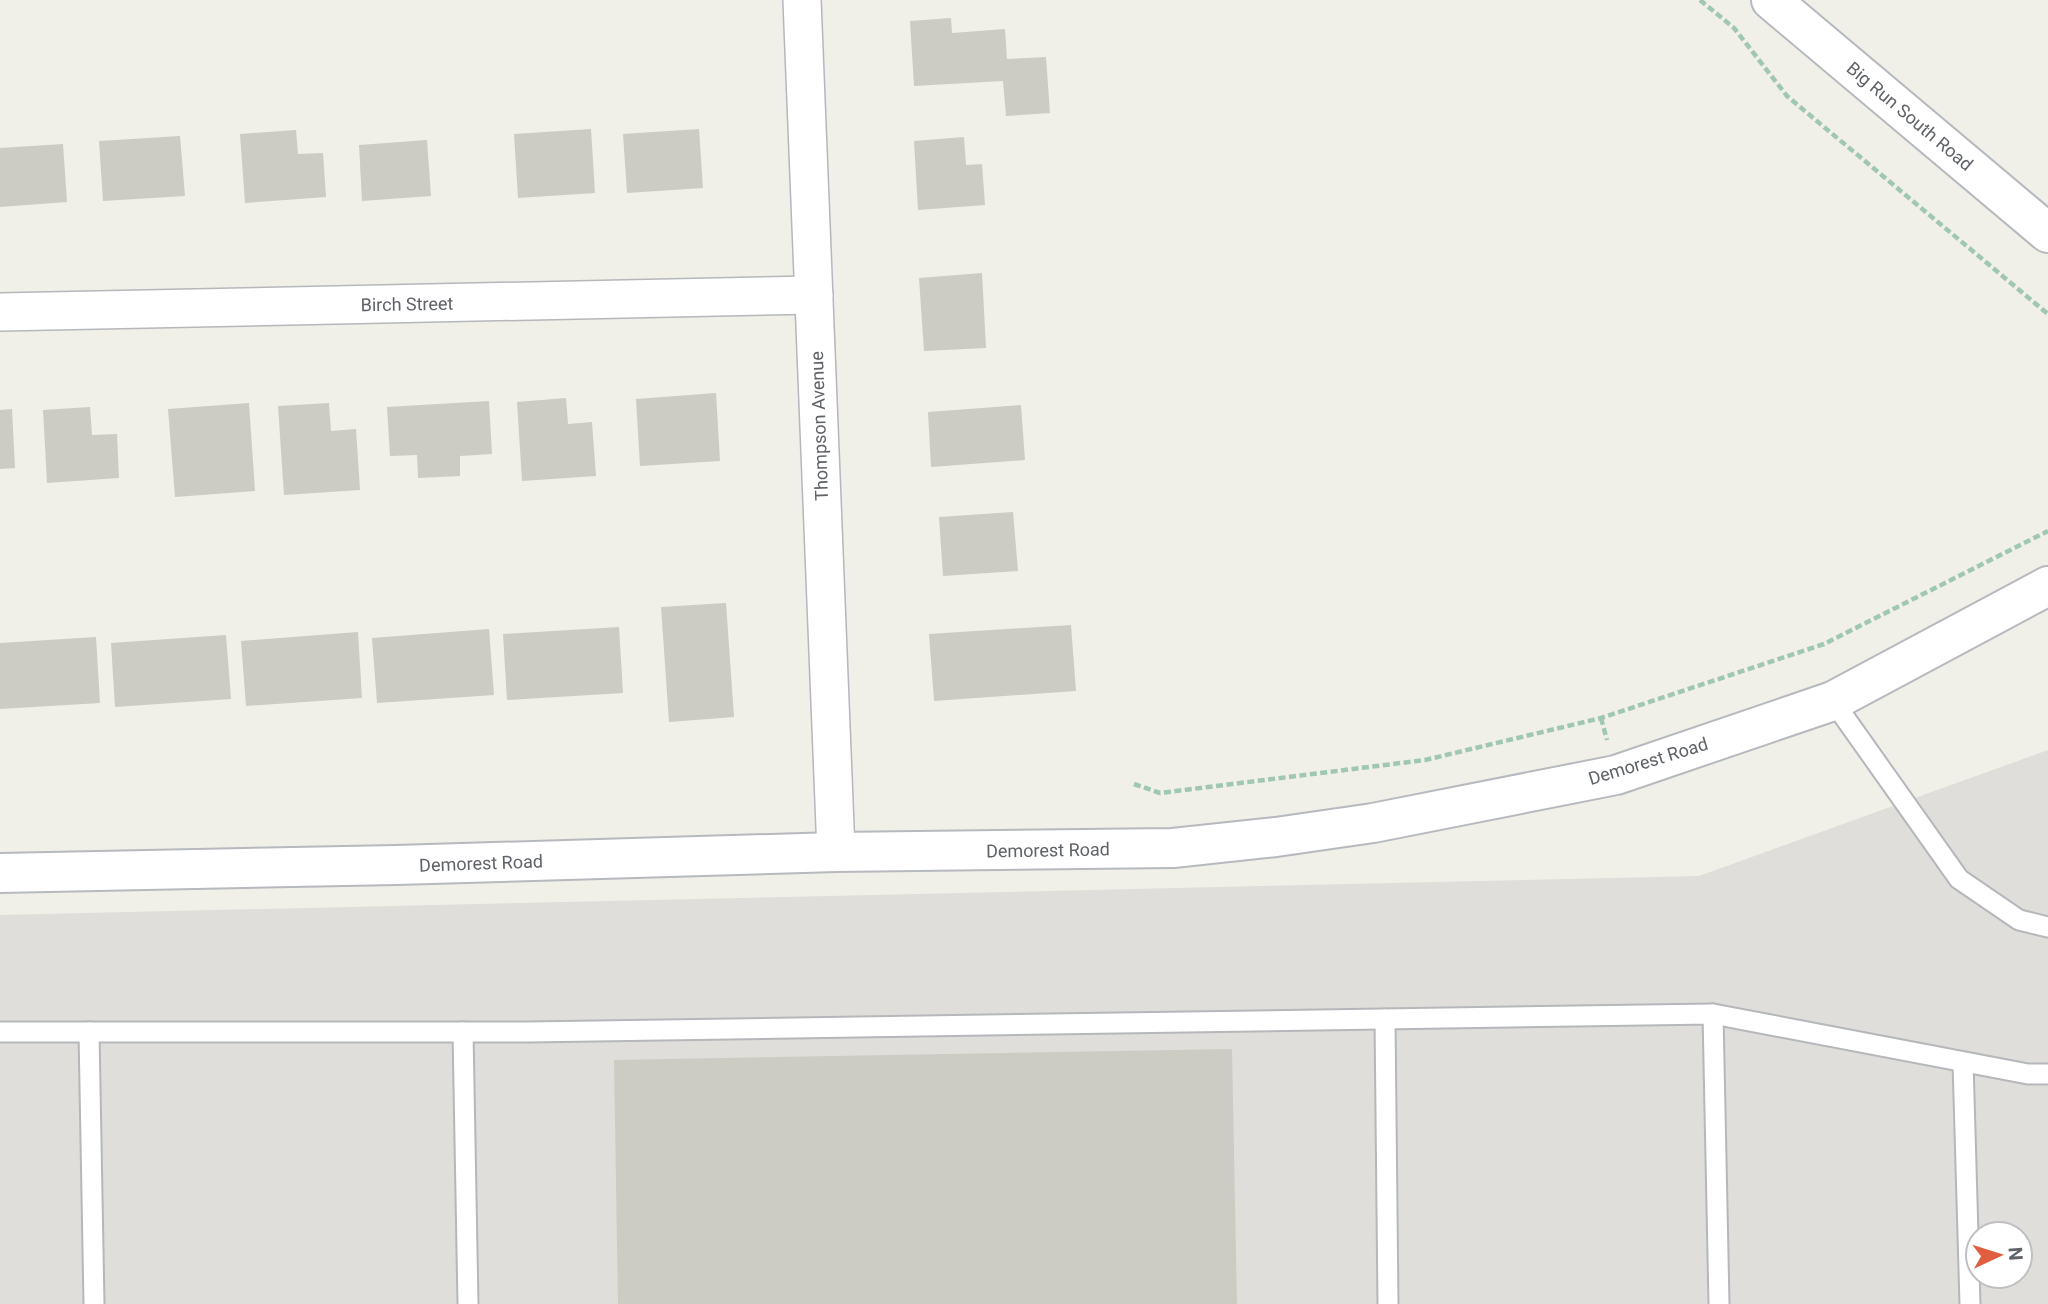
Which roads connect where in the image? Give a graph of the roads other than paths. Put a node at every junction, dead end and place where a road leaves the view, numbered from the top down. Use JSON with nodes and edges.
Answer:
{"nodes":[{"id":1,"x":802,"y":0,"type":"edge"},
{"id":2,"x":1771,"y":0,"type":"edge"},
{"id":3,"x":2048,"y":233,"type":"edge"},
{"id":4,"x":814,"y":295,"type":"junction"},
{"id":5,"x":0,"y":313,"type":"edge"},
{"id":6,"x":2048,"y":586,"type":"edge"},
{"id":7,"x":1833,"y":701,"type":"junction"},
{"id":8,"x":836,"y":852,"type":"junction"},
{"id":9,"x":0,"y":873,"type":"edge"},
{"id":10,"x":2048,"y":927,"type":"edge"},
{"id":11,"x":1713,"y":1014,"type":"junction"},
{"id":12,"x":1385,"y":1019,"type":"junction"},
{"id":13,"x":0,"y":1032,"type":"edge"},
{"id":14,"x":89,"y":1032,"type":"junction"},
{"id":15,"x":463,"y":1032,"type":"junction"},
{"id":16,"x":1963,"y":1062,"type":"junction"},
{"id":17,"x":2048,"y":1074,"type":"edge"},
{"id":18,"x":94,"y":1304,"type":"edge"},
{"id":19,"x":468,"y":1304,"type":"edge"},
{"id":20,"x":1388,"y":1304,"type":"edge"},
{"id":21,"x":1719,"y":1304,"type":"edge"},
{"id":22,"x":1970,"y":1304,"type":"edge"}],
"edges":[{"from":1,"to":4,"type":"street","name":"Thompson Avenue"},
{"from":2,"to":3,"type":"street","name":"Big Run South Road"},
{"from":4,"to":5,"type":"street","name":"Birch Street"},
{"from":4,"to":8,"type":"street","name":"Thompson Avenue"},
{"from":6,"to":7,"type":"street","name":"Demorest Road"},
{"from":7,"to":8,"type":"street","name":"Demorest Road"},
{"from":7,"to":10,"type":"lane"},
{"from":8,"to":9,"type":"street","name":"Demorest Road"},
{"from":11,"to":12,"type":"lane"},
{"from":11,"to":16,"type":"lane"},
{"from":11,"to":21,"type":"lane"},
{"from":12,"to":15,"type":"lane"},
{"from":12,"to":20,"type":"lane"},
{"from":13,"to":14,"type":"lane"},
{"from":14,"to":15,"type":"lane"},
{"from":14,"to":18,"type":"lane"},
{"from":15,"to":19,"type":"lane"},
{"from":16,"to":17,"type":"lane"},
{"from":16,"to":22,"type":"lane"}]}
